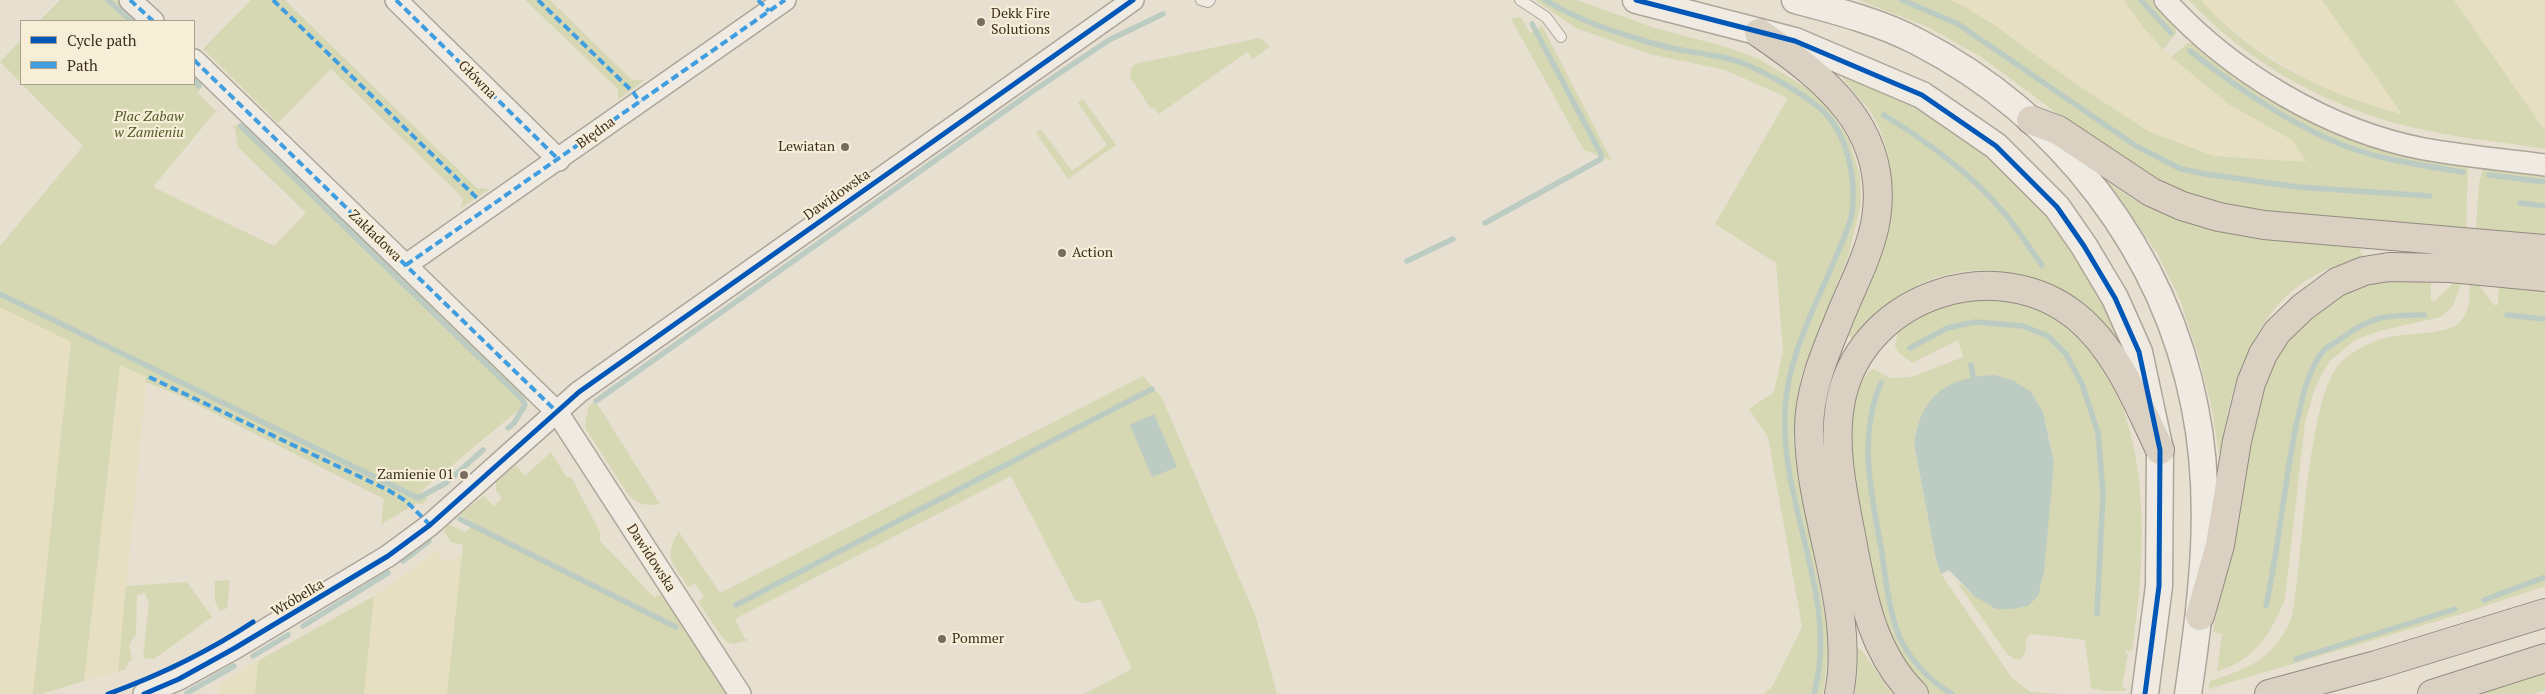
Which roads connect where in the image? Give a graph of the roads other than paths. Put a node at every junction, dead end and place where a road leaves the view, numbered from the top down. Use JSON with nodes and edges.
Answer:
{"nodes":[{"id":1,"x":130,"y":0,"type":"edge"},
{"id":2,"x":396,"y":0,"type":"edge"},
{"id":3,"x":1133,"y":0,"type":"edge"},
{"id":4,"x":1201,"y":0,"type":"edge"},
{"id":5,"x":1210,"y":0,"type":"edge"},
{"id":6,"x":1520,"y":0,"type":"edge"},
{"id":7,"x":1636,"y":0,"type":"edge"},
{"id":8,"x":1796,"y":0,"type":"edge"},
{"id":9,"x":2165,"y":0,"type":"edge"},
{"id":10,"x":771,"y":4,"type":"edge"},
{"id":11,"x":152,"y":20,"type":"edge"},
{"id":12,"x":1759,"y":33,"type":"junction"},
{"id":13,"x":1561,"y":37,"type":"dead end"},
{"id":14,"x":195,"y":61,"type":"edge"},
{"id":15,"x":2031,"y":120,"type":"junction"},
{"id":16,"x":558,"y":160,"type":"junction"},
{"id":17,"x":2545,"y":165,"type":"edge"},
{"id":18,"x":2545,"y":249,"type":"edge"},
{"id":19,"x":406,"y":265,"type":"junction"},
{"id":20,"x":2545,"y":277,"type":"edge"},
{"id":21,"x":557,"y":412,"type":"junction"},
{"id":22,"x":2160,"y":450,"type":"junction"},
{"id":23,"x":2545,"y":613,"type":"edge"},
{"id":24,"x":2200,"y":616,"type":"junction"},
{"id":25,"x":2545,"y":658,"type":"edge"},
{"id":26,"x":2146,"y":686,"type":"edge"},
{"id":27,"x":144,"y":694,"type":"edge"},
{"id":28,"x":740,"y":694,"type":"edge"},
{"id":29,"x":1839,"y":694,"type":"edge"},
{"id":30,"x":1914,"y":694,"type":"edge"},
{"id":31,"x":2188,"y":694,"type":"edge"},
{"id":32,"x":2269,"y":694,"type":"edge"},
{"id":33,"x":2432,"y":694,"type":"edge"}],
"edges":[{"from":1,"to":11,"type":"street"},
{"from":2,"to":16,"type":"street","name":"Główna"},
{"from":3,"to":21,"type":"street","name":"Dawidowska"},
{"from":4,"to":5,"type":"lane"},
{"from":6,"to":13,"type":"lane"},
{"from":7,"to":12,"type":"street"},
{"from":8,"to":15,"type":"street"},
{"from":9,"to":17,"type":"street"},
{"from":10,"to":16,"type":"street","name":"Błędna"},
{"from":12,"to":22,"type":"street"},
{"from":12,"to":29,"type":"highway"},
{"from":14,"to":19,"type":"street","name":"Zakładowa"},
{"from":15,"to":18,"type":"highway"},
{"from":15,"to":24,"type":"street"},
{"from":16,"to":19,"type":"street","name":"Błędna"},
{"from":19,"to":21,"type":"street","name":"Zakładowa"},
{"from":20,"to":24,"type":"highway"},
{"from":21,"to":27,"type":"street","name":"Wróbelka"},
{"from":21,"to":28,"type":"street","name":"Dawidowska"},
{"from":22,"to":26,"type":"street"},
{"from":22,"to":30,"type":"highway"},
{"from":23,"to":32,"type":"highway"},
{"from":24,"to":31,"type":"street"},
{"from":25,"to":33,"type":"highway"}]}
